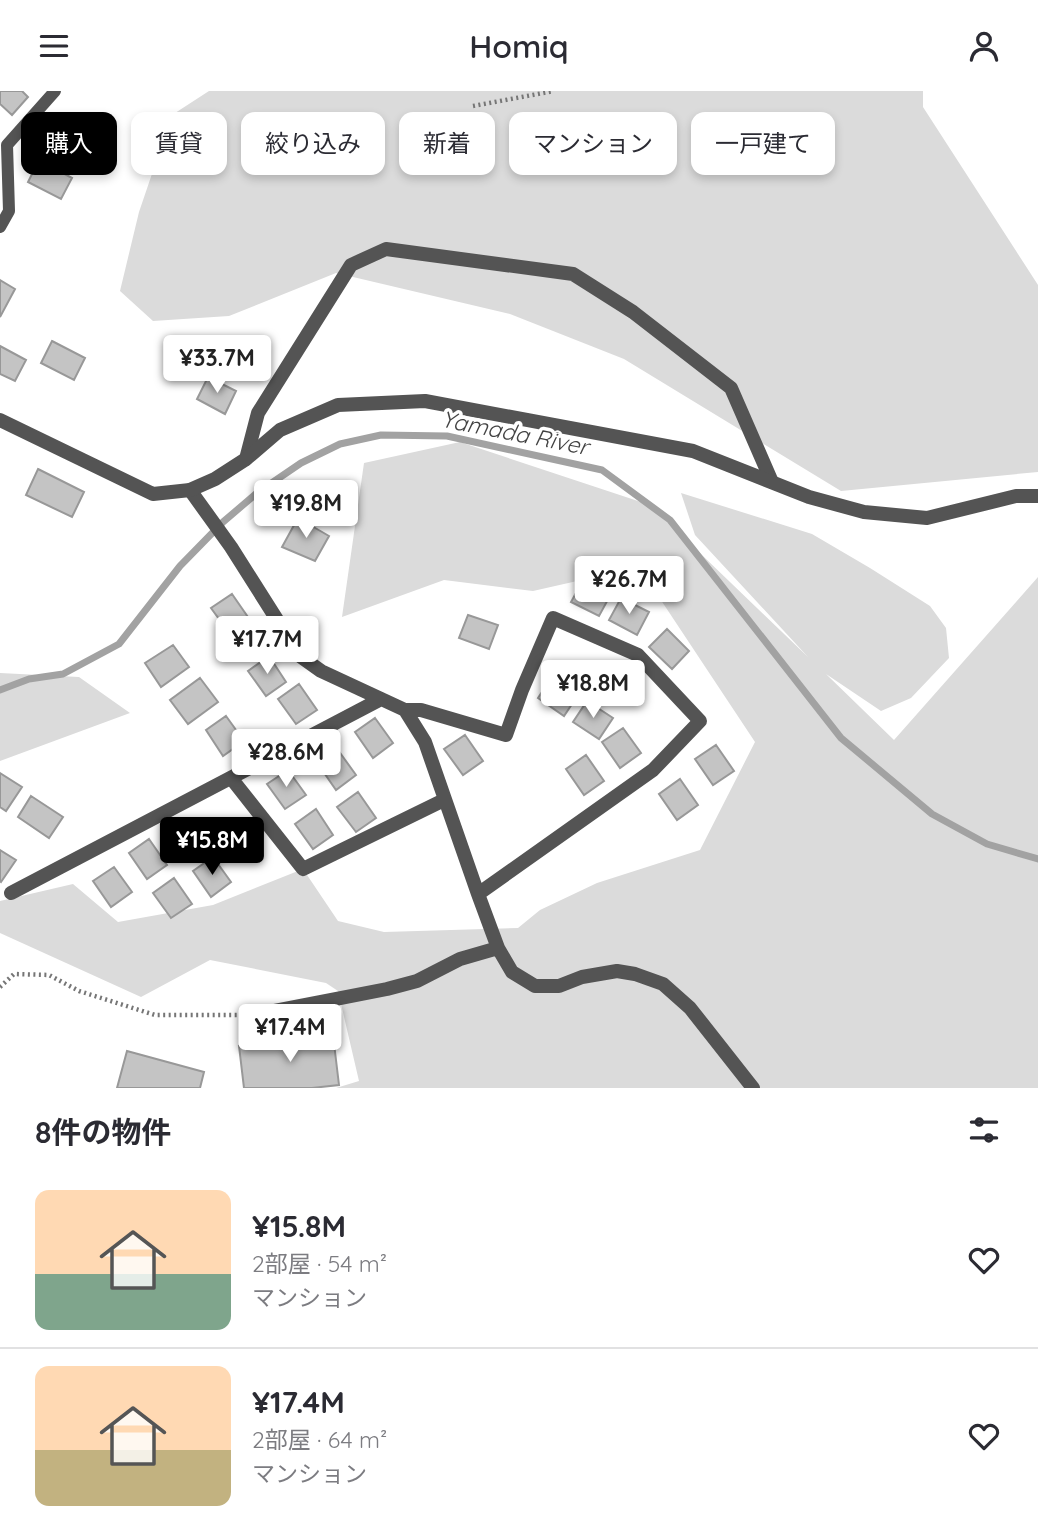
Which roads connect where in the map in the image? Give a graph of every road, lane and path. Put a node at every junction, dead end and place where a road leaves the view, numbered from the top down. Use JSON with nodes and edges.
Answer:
{"nodes":[{"id":1,"x":55,"y":91,"type":"edge"},
{"id":2,"x":554,"y":91,"type":"edge"},
{"id":3,"x":473,"y":106,"type":"dead end"},
{"id":4,"x":0,"y":227,"type":"edge"},
{"id":5,"x":0,"y":420,"type":"edge"},
{"id":6,"x":246,"y":459,"type":"junction"},
{"id":7,"x":772,"y":482,"type":"junction"},
{"id":8,"x":190,"y":491,"type":"junction"},
{"id":9,"x":1038,"y":496,"type":"edge"},
{"id":10,"x":382,"y":699,"type":"junction"},
{"id":11,"x":405,"y":711,"type":"junction"},
{"id":12,"x":231,"y":778,"type":"junction"},
{"id":13,"x":444,"y":800,"type":"junction"},
{"id":14,"x":11,"y":893,"type":"dead end"},
{"id":15,"x":478,"y":894,"type":"junction"},
{"id":16,"x":498,"y":948,"type":"junction"},
{"id":17,"x":0,"y":987,"type":"edge"},
{"id":18,"x":254,"y":1014,"type":"joint"},
{"id":19,"x":753,"y":1088,"type":"edge"}],
"edges":[{"from":1,"to":4,"type":"lane"},
{"from":2,"to":3,"type":"path"},
{"from":5,"to":8,"type":"street"},
{"from":6,"to":7,"type":"street"},
{"from":6,"to":7,"type":"street"},
{"from":6,"to":8,"type":"street"},
{"from":7,"to":9,"type":"street"},
{"from":8,"to":10,"type":"street"},
{"from":10,"to":11,"type":"street"},
{"from":10,"to":12,"type":"street"},
{"from":11,"to":13,"type":"street"},
{"from":11,"to":15,"type":"street"},
{"from":12,"to":13,"type":"street"},
{"from":12,"to":14,"type":"street"},
{"from":13,"to":15,"type":"street"},
{"from":15,"to":16,"type":"street"},
{"from":16,"to":18,"type":"street"},
{"from":16,"to":19,"type":"street"},
{"from":17,"to":18,"type":"path"}]}
